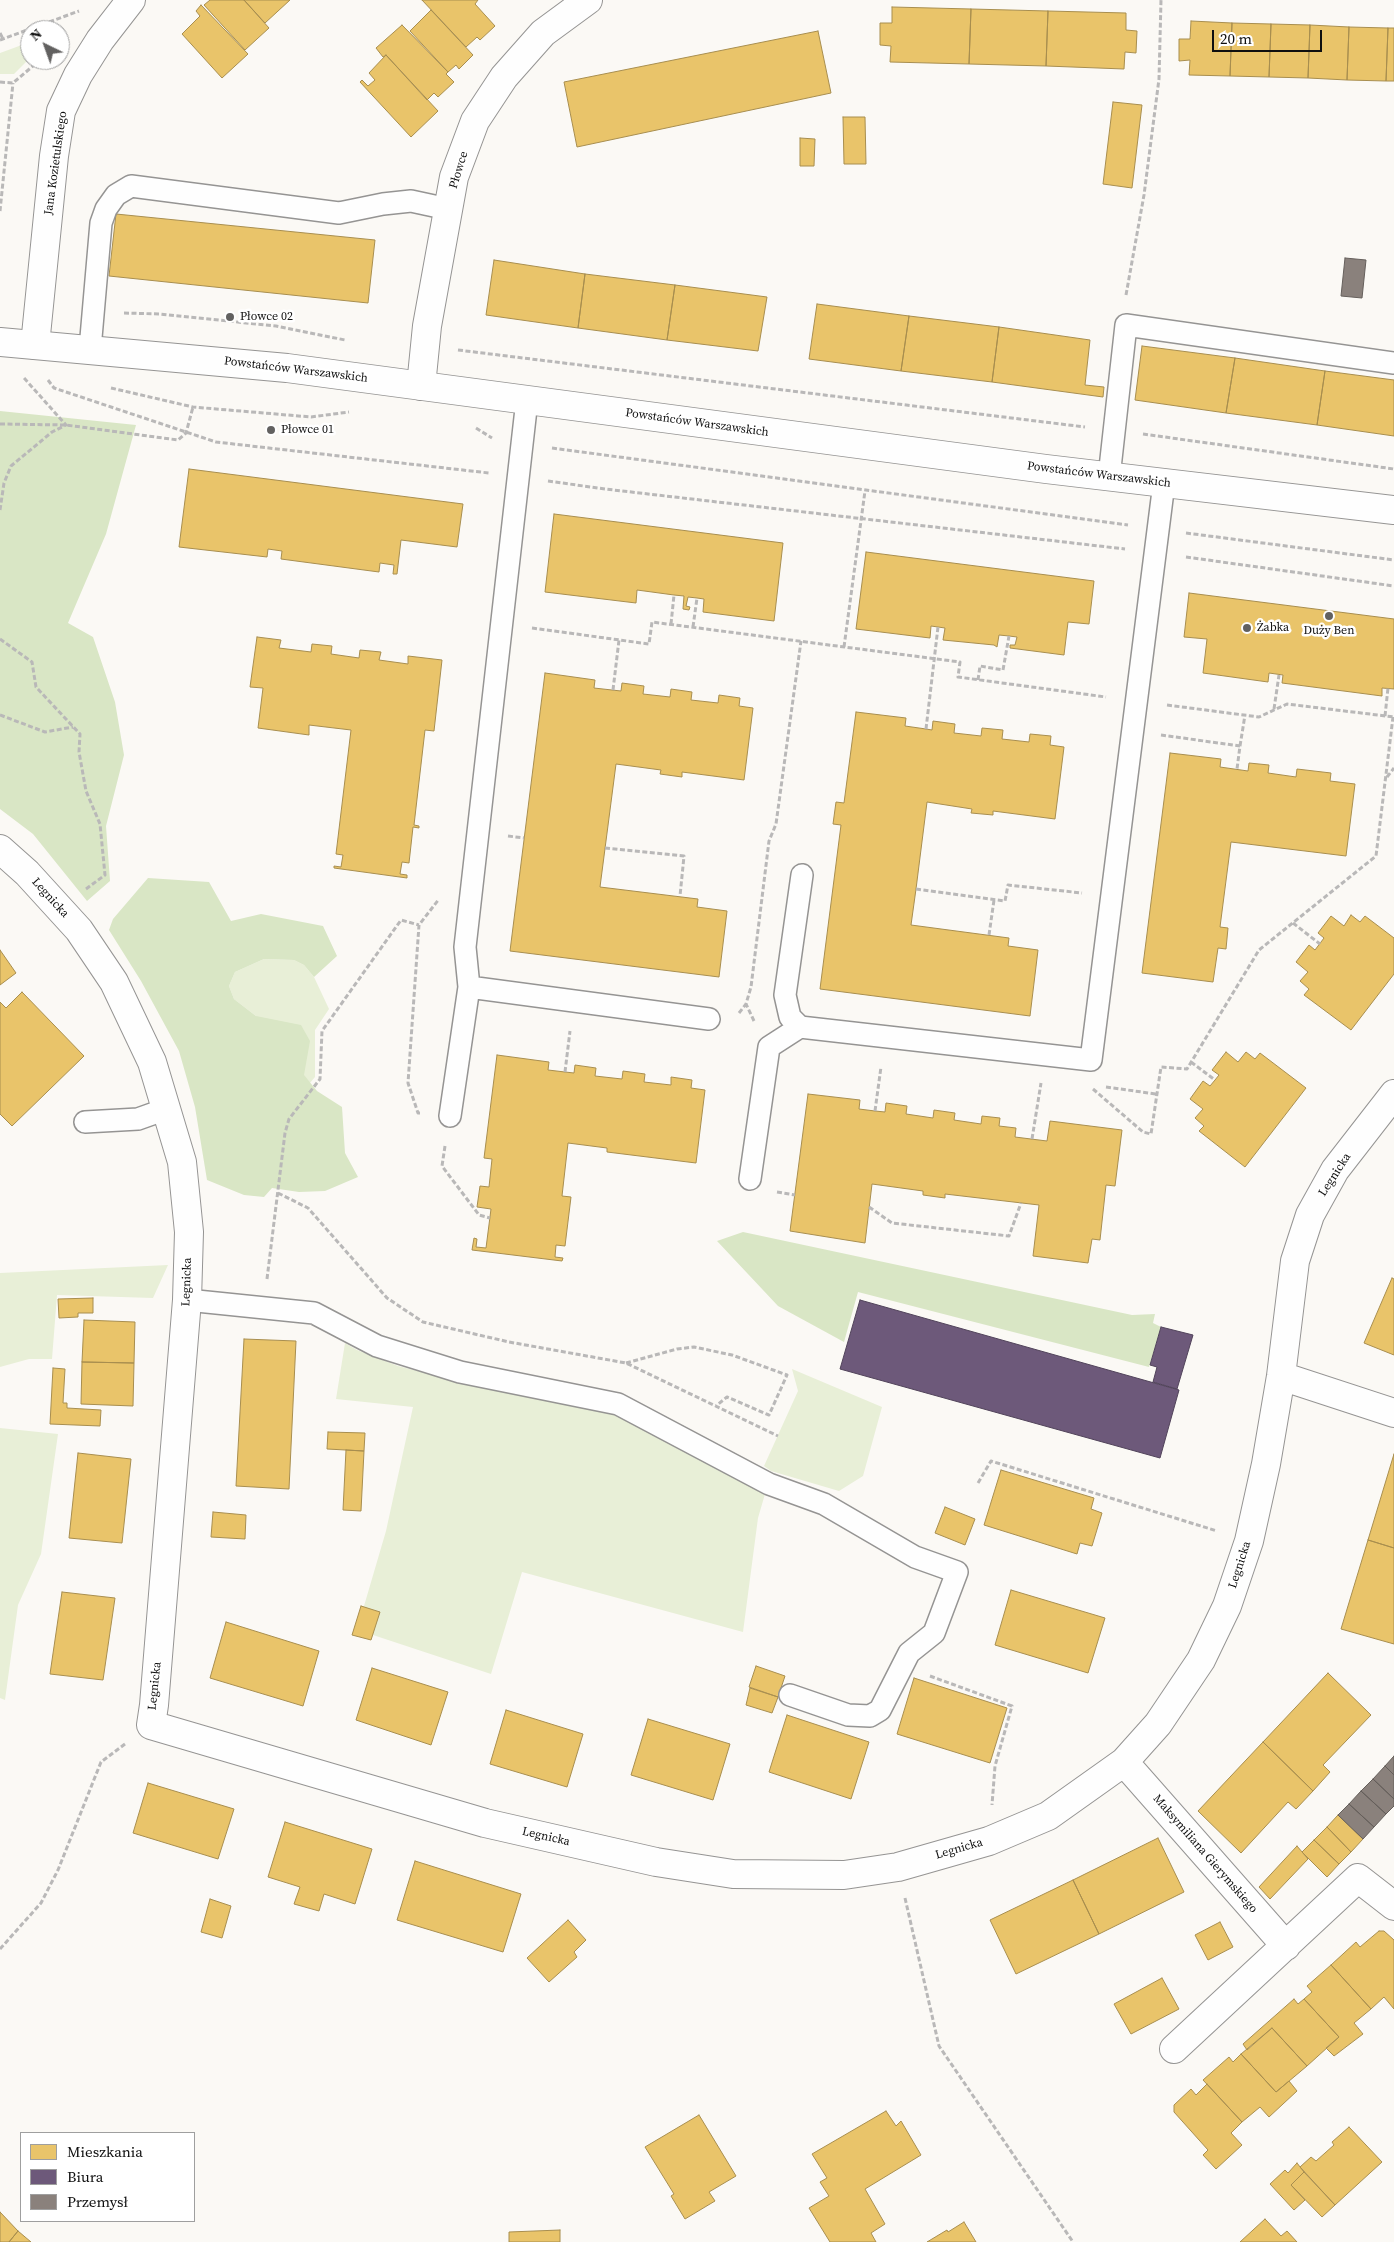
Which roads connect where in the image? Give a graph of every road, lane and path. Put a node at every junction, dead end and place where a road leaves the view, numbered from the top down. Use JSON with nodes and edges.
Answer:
{"nodes":[{"id":1,"x":131,"y":0,"type":"edge"},
{"id":2,"x":588,"y":0,"type":"edge"},
{"id":3,"x":1161,"y":0,"type":"edge"},
{"id":4,"x":88,"y":8,"type":"dead end"},
{"id":5,"x":0,"y":33,"type":"edge"},
{"id":6,"x":1,"y":39,"type":"edge"},
{"id":7,"x":29,"y":70,"type":"edge"},
{"id":8,"x":0,"y":82,"type":"edge"},
{"id":9,"x":14,"y":83,"type":"junction"},
{"id":10,"x":448,"y":209,"type":"junction"},
{"id":11,"x":0,"y":211,"type":"edge"},
{"id":12,"x":93,"y":312,"type":"junction"},
{"id":13,"x":1126,"y":325,"type":"junction"},
{"id":14,"x":352,"y":341,"type":"dead end"},
{"id":15,"x":0,"y":342,"type":"edge"},
{"id":16,"x":35,"y":345,"type":"junction"},
{"id":17,"x":426,"y":348,"type":"junction"},
{"id":18,"x":90,"y":349,"type":"junction"},
{"id":19,"x":1394,"y":363,"type":"edge"},
{"id":20,"x":20,"y":375,"type":"dead end"},
{"id":21,"x":52,"y":376,"type":"dead end"},
{"id":22,"x":107,"y":386,"type":"dead end"},
{"id":23,"x":421,"y":386,"type":"junction"},
{"id":24,"x":527,"y":400,"type":"junction"},
{"id":25,"x":193,"y":407,"type":"junction"},
{"id":26,"x":354,"y":411,"type":"dead end"},
{"id":27,"x":0,"y":424,"type":"edge"},
{"id":28,"x":66,"y":426,"type":"junction"},
{"id":29,"x":1115,"y":431,"type":"junction"},
{"id":30,"x":186,"y":433,"type":"junction"},
{"id":31,"x":545,"y":447,"type":"dead end"},
{"id":32,"x":1394,"y":469,"type":"edge"},
{"id":33,"x":518,"y":477,"type":"junction"},
{"id":34,"x":1109,"y":477,"type":"junction"},
{"id":35,"x":1164,"y":484,"type":"junction"},
{"id":36,"x":865,"y":491,"type":"junction"},
{"id":37,"x":0,"y":510,"type":"edge"},
{"id":38,"x":1394,"y":510,"type":"edge"},
{"id":39,"x":861,"y":517,"type":"junction"},
{"id":40,"x":1159,"y":529,"type":"junction"},
{"id":41,"x":1156,"y":553,"type":"junction"},
{"id":42,"x":1394,"y":560,"type":"edge"},
{"id":43,"x":1394,"y":586,"type":"edge"},
{"id":44,"x":674,"y":595,"type":"dead end"},
{"id":45,"x":696,"y":598,"type":"dead end"},
{"id":46,"x":502,"y":624,"type":"junction"},
{"id":47,"x":671,"y":624,"type":"junction"},
{"id":48,"x":693,"y":627,"type":"junction"},
{"id":49,"x":938,"y":627,"type":"dead end"},
{"id":50,"x":1009,"y":636,"type":"dead end"},
{"id":51,"x":0,"y":639,"type":"edge"},
{"id":52,"x":619,"y":640,"type":"junction"},
{"id":53,"x":801,"y":641,"type":"junction"},
{"id":54,"x":844,"y":647,"type":"junction"},
{"id":55,"x":934,"y":659,"type":"junction"},
{"id":56,"x":1279,"y":675,"type":"dead end"},
{"id":57,"x":978,"y":680,"type":"junction"},
{"id":58,"x":1388,"y":688,"type":"dead end"},
{"id":59,"x":613,"y":690,"type":"dead end"},
{"id":60,"x":1137,"y":701,"type":"junction"},
{"id":61,"x":1274,"y":710,"type":"junction"},
{"id":62,"x":0,"y":715,"type":"edge"},
{"id":63,"x":1245,"y":716,"type":"junction"},
{"id":64,"x":1385,"y":716,"type":"junction"},
{"id":65,"x":1394,"y":717,"type":"edge"},
{"id":66,"x":73,"y":727,"type":"junction"},
{"id":67,"x":926,"y":729,"type":"dead end"},
{"id":68,"x":1133,"y":732,"type":"junction"},
{"id":69,"x":1240,"y":746,"type":"junction"},
{"id":70,"x":1394,"y":768,"type":"edge"},
{"id":71,"x":1237,"y":770,"type":"dead end"},
{"id":72,"x":1386,"y":779,"type":"junction"},
{"id":73,"x":605,"y":848,"type":"dead end"},
{"id":74,"x":0,"y":849,"type":"edge"},
{"id":75,"x":105,"y":874,"type":"dead end"},
{"id":76,"x":802,"y":875,"type":"dead end"},
{"id":77,"x":916,"y":889,"type":"dead end"},
{"id":78,"x":443,"y":894,"type":"dead end"},
{"id":79,"x":680,"y":896,"type":"dead end"},
{"id":80,"x":1112,"y":896,"type":"junction"},
{"id":81,"x":994,"y":900,"type":"junction"},
{"id":82,"x":1292,"y":923,"type":"junction"},
{"id":83,"x":419,"y":925,"type":"junction"},
{"id":84,"x":989,"y":935,"type":"dead end"},
{"id":85,"x":1320,"y":944,"type":"dead end"},
{"id":86,"x":470,"y":987,"type":"junction"},
{"id":87,"x":574,"y":1001,"type":"junction"},
{"id":88,"x":746,"y":1004,"type":"junction"},
{"id":89,"x":741,"y":1009,"type":"dead end"},
{"id":90,"x":750,"y":1010,"type":"dead end"},
{"id":91,"x":709,"y":1019,"type":"dead end"},
{"id":92,"x":800,"y":1027,"type":"junction"},
{"id":93,"x":886,"y":1037,"type":"junction"},
{"id":94,"x":1046,"y":1054,"type":"junction"},
{"id":95,"x":1091,"y":1060,"type":"junction"},
{"id":96,"x":1191,"y":1062,"type":"junction"},
{"id":97,"x":565,"y":1072,"type":"dead end"},
{"id":98,"x":1215,"y":1080,"type":"dead end"},
{"id":99,"x":1120,"y":1088,"type":"dead end"},
{"id":100,"x":1156,"y":1094,"type":"junction"},
{"id":101,"x":1394,"y":1094,"type":"edge"},
{"id":102,"x":166,"y":1109,"type":"junction"},
{"id":103,"x":875,"y":1111,"type":"dead end"},
{"id":104,"x":418,"y":1113,"type":"dead end"},
{"id":105,"x":450,"y":1116,"type":"joint"},
{"id":106,"x":85,"y":1122,"type":"dead end"},
{"id":107,"x":1032,"y":1139,"type":"dead end"},
{"id":108,"x":750,"y":1179,"type":"dead end"},
{"id":109,"x":278,"y":1193,"type":"junction"},
{"id":110,"x":1021,"y":1203,"type":"dead end"},
{"id":111,"x":869,"y":1207,"type":"dead end"},
{"id":112,"x":490,"y":1218,"type":"dead end"},
{"id":113,"x":187,"y":1300,"type":"junction"},
{"id":114,"x":264,"y":1308,"type":"junction"},
{"id":115,"x":626,"y":1363,"type":"junction"},
{"id":116,"x":1281,"y":1376,"type":"junction"},
{"id":117,"x":716,"y":1406,"type":"junction"},
{"id":118,"x":1394,"y":1413,"type":"edge"},
{"id":119,"x":778,"y":1436,"type":"dead end"},
{"id":120,"x":978,"y":1483,"type":"dead end"},
{"id":121,"x":1198,"y":1525,"type":"dead end"},
{"id":122,"x":909,"y":1653,"type":"junction"},
{"id":123,"x":790,"y":1695,"type":"dead end"},
{"id":124,"x":151,"y":1725,"type":"junction"},
{"id":125,"x":1124,"y":1762,"type":"junction"},
{"id":126,"x":989,"y":1841,"type":"junction"},
{"id":127,"x":898,"y":1867,"type":"junction"},
{"id":128,"x":1394,"y":1906,"type":"edge"},
{"id":129,"x":1286,"y":1946,"type":"junction"},
{"id":130,"x":0,"y":1949,"type":"edge"},
{"id":131,"x":1174,"y":2048,"type":"dead end"},
{"id":132,"x":1074,"y":2242,"type":"edge"}],
"edges":[{"from":1,"to":16,"type":"street","name":"Jana Kozietulskiego"},
{"from":2,"to":10,"type":"street","name":"Płowce"},
{"from":3,"to":13,"type":"path"},
{"from":4,"to":6,"type":"path"},
{"from":5,"to":6,"type":"path"},
{"from":7,"to":9,"type":"path"},
{"from":8,"to":9,"type":"path"},
{"from":9,"to":11,"type":"path"},
{"from":10,"to":12,"type":"lane"},
{"from":10,"to":17,"type":"street","name":"Płowce"},
{"from":12,"to":14,"type":"path"},
{"from":12,"to":18,"type":"lane"},
{"from":13,"to":19,"type":"lane"},
{"from":13,"to":29,"type":"lane"},
{"from":15,"to":16,"type":"street","name":"Powstańców Warszawskich"},
{"from":16,"to":18,"type":"street","name":"Powstańców Warszawskich"},
{"from":17,"to":23,"type":"street","name":"Płowce"},
{"from":17,"to":29,"type":"path"},
{"from":18,"to":23,"type":"street","name":"Powstańców Warszawskich"},
{"from":20,"to":28,"type":"path"},
{"from":21,"to":30,"type":"path"},
{"from":22,"to":25,"type":"path"},
{"from":23,"to":24,"type":"street","name":"Powstańców Warszawskich"},
{"from":24,"to":33,"type":"lane"},
{"from":24,"to":34,"type":"street","name":"Powstańców Warszawskich"},
{"from":25,"to":26,"type":"path"},
{"from":25,"to":30,"type":"path"},
{"from":27,"to":28,"type":"path"},
{"from":28,"to":30,"type":"path"},
{"from":28,"to":37,"type":"path"},
{"from":29,"to":32,"type":"path"},
{"from":29,"to":34,"type":"lane"},
{"from":30,"to":33,"type":"path"},
{"from":31,"to":36,"type":"path"},
{"from":33,"to":39,"type":"path"},
{"from":33,"to":46,"type":"lane"},
{"from":34,"to":35,"type":"street","name":"Powstańców Warszawskich"},
{"from":35,"to":38,"type":"street","name":"Powstańców Warszawskich"},
{"from":35,"to":40,"type":"lane"},
{"from":36,"to":39,"type":"path"},
{"from":36,"to":40,"type":"path"},
{"from":39,"to":41,"type":"path"},
{"from":39,"to":54,"type":"path"},
{"from":40,"to":41,"type":"lane"},
{"from":40,"to":42,"type":"path"},
{"from":41,"to":43,"type":"path"},
{"from":41,"to":60,"type":"lane"},
{"from":44,"to":47,"type":"path"},
{"from":45,"to":48,"type":"path"},
{"from":46,"to":52,"type":"path"},
{"from":46,"to":86,"type":"lane"},
{"from":47,"to":48,"type":"path"},
{"from":47,"to":52,"type":"path"},
{"from":48,"to":53,"type":"path"},
{"from":49,"to":55,"type":"path"},
{"from":50,"to":57,"type":"path"},
{"from":51,"to":66,"type":"path"},
{"from":52,"to":59,"type":"path"},
{"from":53,"to":54,"type":"path"},
{"from":53,"to":88,"type":"path"},
{"from":54,"to":55,"type":"path"},
{"from":55,"to":57,"type":"path"},
{"from":55,"to":67,"type":"path"},
{"from":56,"to":61,"type":"path"},
{"from":57,"to":60,"type":"path"},
{"from":58,"to":64,"type":"path"},
{"from":60,"to":63,"type":"path"},
{"from":60,"to":68,"type":"lane"},
{"from":61,"to":63,"type":"path"},
{"from":61,"to":64,"type":"path"},
{"from":62,"to":66,"type":"path"},
{"from":63,"to":69,"type":"path"},
{"from":64,"to":65,"type":"path"},
{"from":65,"to":72,"type":"path"},
{"from":66,"to":75,"type":"path"},
{"from":68,"to":69,"type":"path"},
{"from":68,"to":80,"type":"lane"},
{"from":69,"to":71,"type":"path"},
{"from":70,"to":72,"type":"path"},
{"from":72,"to":82,"type":"path"},
{"from":73,"to":79,"type":"path"},
{"from":74,"to":102,"type":"street","name":"Legnicka"},
{"from":76,"to":92,"type":"lane"},
{"from":77,"to":81,"type":"path"},
{"from":78,"to":83,"type":"path"},
{"from":80,"to":81,"type":"path"},
{"from":80,"to":95,"type":"lane"},
{"from":81,"to":84,"type":"path"},
{"from":82,"to":85,"type":"path"},
{"from":82,"to":96,"type":"path"},
{"from":83,"to":104,"type":"path"},
{"from":83,"to":109,"type":"path"},
{"from":86,"to":87,"type":"lane"},
{"from":86,"to":105,"type":"lane"},
{"from":87,"to":91,"type":"lane"},
{"from":87,"to":97,"type":"path"},
{"from":88,"to":89,"type":"path"},
{"from":88,"to":90,"type":"path"},
{"from":92,"to":93,"type":"lane"},
{"from":92,"to":108,"type":"lane"},
{"from":93,"to":94,"type":"lane"},
{"from":93,"to":103,"type":"path"},
{"from":94,"to":95,"type":"lane"},
{"from":94,"to":107,"type":"path"},
{"from":95,"to":100,"type":"path"},
{"from":96,"to":98,"type":"path"},
{"from":96,"to":100,"type":"path"},
{"from":99,"to":100,"type":"path"},
{"from":101,"to":116,"type":"street","name":"Legnicka"},
{"from":102,"to":106,"type":"lane"},
{"from":102,"to":113,"type":"street","name":"Legnicka"},
{"from":105,"to":112,"type":"path"},
{"from":109,"to":114,"type":"path"},
{"from":109,"to":115,"type":"path"},
{"from":110,"to":111,"type":"path"},
{"from":113,"to":114,"type":"lane"},
{"from":113,"to":124,"type":"street","name":"Legnicka"},
{"from":114,"to":122,"type":"lane"},
{"from":115,"to":117,"type":"path"},
{"from":115,"to":117,"type":"path"},
{"from":116,"to":118,"type":"street"},
{"from":116,"to":125,"type":"street","name":"Legnicka"},
{"from":117,"to":119,"type":"path"},
{"from":120,"to":121,"type":"path"},
{"from":122,"to":123,"type":"lane"},
{"from":122,"to":126,"type":"path"},
{"from":124,"to":127,"type":"street","name":"Legnicka"},
{"from":124,"to":130,"type":"path"},
{"from":125,"to":126,"type":"street","name":"Legnicka"},
{"from":125,"to":129,"type":"street","name":"Maksymiliana Gierymskiego"},
{"from":126,"to":127,"type":"street","name":"Legnicka"},
{"from":127,"to":132,"type":"path"},
{"from":128,"to":129,"type":"street"},
{"from":129,"to":131,"type":"street"}]}
